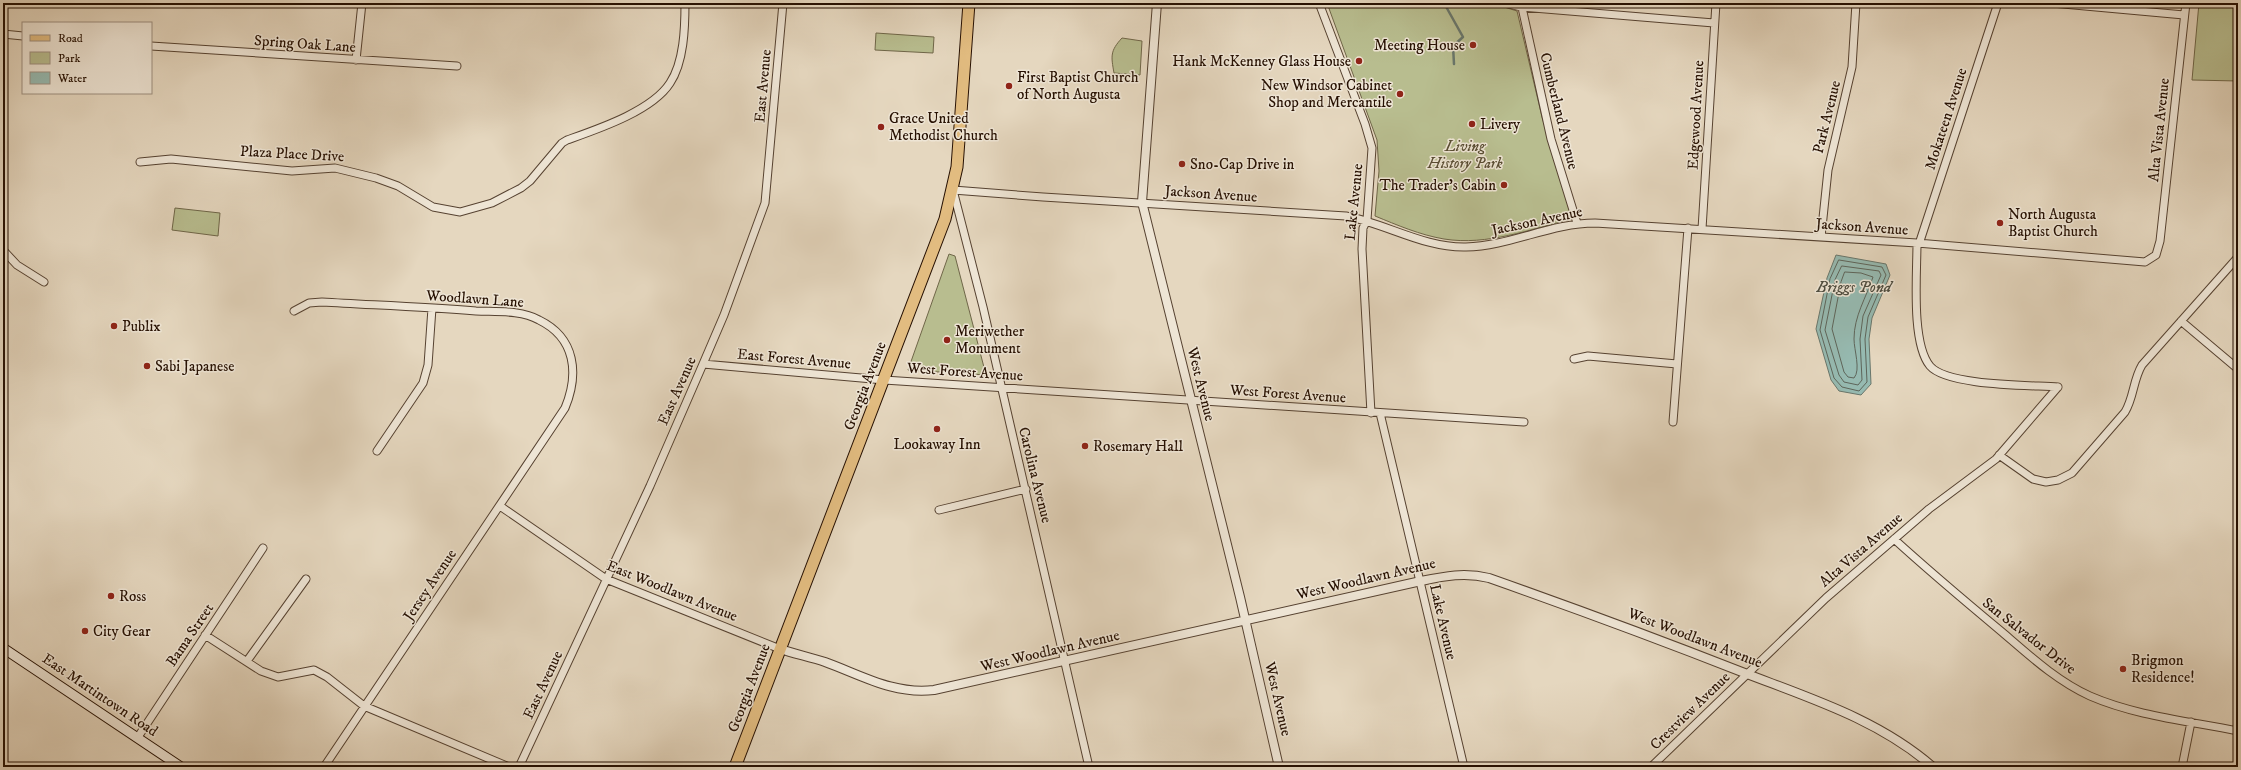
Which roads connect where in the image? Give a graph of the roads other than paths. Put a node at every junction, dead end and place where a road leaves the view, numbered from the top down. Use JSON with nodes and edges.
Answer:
{"nodes":[{"id":1,"x":362,"y":3,"type":"edge"},
{"id":2,"x":685,"y":3,"type":"edge"},
{"id":3,"x":783,"y":3,"type":"edge"},
{"id":4,"x":969,"y":3,"type":"edge"},
{"id":5,"x":1157,"y":3,"type":"edge"},
{"id":6,"x":1319,"y":3,"type":"edge"},
{"id":7,"x":1505,"y":3,"type":"edge"},
{"id":8,"x":1716,"y":3,"type":"edge"},
{"id":9,"x":1856,"y":3,"type":"edge"},
{"id":10,"x":1998,"y":3,"type":"edge"},
{"id":11,"x":2052,"y":3,"type":"edge"},
{"id":12,"x":2186,"y":3,"type":"edge"},
{"id":13,"x":1521,"y":5,"type":"edge"},
{"id":14,"x":2184,"y":15,"type":"junction"},
{"id":15,"x":1714,"y":23,"type":"junction"},
{"id":16,"x":3,"y":34,"type":"edge"},
{"id":17,"x":22,"y":36,"type":"edge"},
{"id":18,"x":152,"y":46,"type":"edge"},
{"id":19,"x":356,"y":60,"type":"junction"},
{"id":20,"x":457,"y":66,"type":"dead end"},
{"id":21,"x":140,"y":162,"type":"dead end"},
{"id":22,"x":953,"y":190,"type":"junction"},
{"id":23,"x":1142,"y":202,"type":"junction"},
{"id":24,"x":1367,"y":220,"type":"junction"},
{"id":25,"x":1577,"y":223,"type":"junction"},
{"id":26,"x":1688,"y":228,"type":"junction"},
{"id":27,"x":1702,"y":229,"type":"junction"},
{"id":28,"x":1821,"y":237,"type":"junction"},
{"id":29,"x":1918,"y":243,"type":"junction"},
{"id":30,"x":3,"y":250,"type":"edge"},
{"id":31,"x":2238,"y":257,"type":"edge"},
{"id":32,"x":2153,"y":258,"type":"joint"},
{"id":33,"x":44,"y":282,"type":"dead end"},
{"id":34,"x":432,"y":308,"type":"junction"},
{"id":35,"x":294,"y":311,"type":"dead end"},
{"id":36,"x":2181,"y":321,"type":"junction"},
{"id":37,"x":1574,"y":359,"type":"dead end"},
{"id":38,"x":703,"y":364,"type":"junction"},
{"id":39,"x":1677,"y":364,"type":"junction"},
{"id":40,"x":2238,"y":369,"type":"edge"},
{"id":41,"x":884,"y":380,"type":"junction"},
{"id":42,"x":1001,"y":388,"type":"junction"},
{"id":43,"x":1190,"y":401,"type":"junction"},
{"id":44,"x":1371,"y":413,"type":"junction"},
{"id":45,"x":1380,"y":413,"type":"junction"},
{"id":46,"x":558,"y":419,"type":"joint"},
{"id":47,"x":1524,"y":422,"type":"dead end"},
{"id":48,"x":1673,"y":422,"type":"dead end"},
{"id":49,"x":377,"y":451,"type":"dead end"},
{"id":50,"x":1999,"y":455,"type":"junction"},
{"id":51,"x":1026,"y":489,"type":"junction"},
{"id":52,"x":500,"y":506,"type":"junction"},
{"id":53,"x":939,"y":510,"type":"dead end"},
{"id":54,"x":1894,"y":539,"type":"junction"},
{"id":55,"x":263,"y":548,"type":"dead end"},
{"id":56,"x":306,"y":579,"type":"dead end"},
{"id":57,"x":606,"y":579,"type":"junction"},
{"id":58,"x":1421,"y":581,"type":"junction"},
{"id":59,"x":1245,"y":621,"type":"junction"},
{"id":60,"x":205,"y":635,"type":"junction"},
{"id":61,"x":3,"y":648,"type":"edge"},
{"id":62,"x":780,"y":649,"type":"junction"},
{"id":63,"x":247,"y":661,"type":"junction"},
{"id":64,"x":1066,"y":662,"type":"junction"},
{"id":65,"x":1748,"y":674,"type":"junction"},
{"id":66,"x":364,"y":706,"type":"junction"},
{"id":67,"x":2191,"y":722,"type":"junction"},
{"id":68,"x":2238,"y":731,"type":"edge"},
{"id":69,"x":138,"y":737,"type":"junction"},
{"id":70,"x":181,"y":767,"type":"edge"},
{"id":71,"x":324,"y":767,"type":"edge"},
{"id":72,"x":509,"y":767,"type":"edge"},
{"id":73,"x":519,"y":767,"type":"edge"},
{"id":74,"x":735,"y":767,"type":"edge"},
{"id":75,"x":1090,"y":767,"type":"edge"},
{"id":76,"x":1279,"y":767,"type":"edge"},
{"id":77,"x":1464,"y":767,"type":"edge"},
{"id":78,"x":1651,"y":767,"type":"edge"},
{"id":79,"x":1933,"y":767,"type":"edge"},
{"id":80,"x":2182,"y":767,"type":"edge"}],
"edges":[{"from":1,"to":19,"type":"street"},
{"from":2,"to":21,"type":"street","name":"Plaza Place Drive"},
{"from":3,"to":38,"type":"street","name":"East Avenue"},
{"from":4,"to":22,"type":"main road","name":"Georgia Avenue"},
{"from":5,"to":23,"type":"street","name":"West Avenue"},
{"from":6,"to":24,"type":"street","name":"Lake Avenue"},
{"from":7,"to":13,"type":"street"},
{"from":8,"to":15,"type":"street","name":"Edgewood Avenue"},
{"from":9,"to":28,"type":"street","name":"Park Avenue"},
{"from":10,"to":29,"type":"street","name":"Mokateen Avenue"},
{"from":11,"to":14,"type":"street"},
{"from":12,"to":14,"type":"street","name":"Alta Vista Avenue"},
{"from":13,"to":15,"type":"street"},
{"from":13,"to":25,"type":"street","name":"Cumberland Avenue"},
{"from":14,"to":32,"type":"street","name":"Alta Vista Avenue"},
{"from":15,"to":27,"type":"street","name":"Edgewood Avenue"},
{"from":16,"to":17,"type":"street"},
{"from":18,"to":19,"type":"street","name":"Spring Oak Lane"},
{"from":19,"to":20,"type":"street","name":"Spring Oak Lane"},
{"from":22,"to":23,"type":"street","name":"Jackson Avenue"},
{"from":22,"to":41,"type":"main road","name":"Georgia Avenue"},
{"from":22,"to":42,"type":"street","name":"Carolina Avenue"},
{"from":23,"to":24,"type":"street","name":"Jackson Avenue"},
{"from":23,"to":43,"type":"street","name":"West Avenue"},
{"from":24,"to":25,"type":"street","name":"Jackson Avenue"},
{"from":24,"to":44,"type":"street","name":"Lake Avenue"},
{"from":25,"to":26,"type":"street","name":"Jackson Avenue"},
{"from":26,"to":27,"type":"street","name":"Jackson Avenue"},
{"from":26,"to":39,"type":"street"},
{"from":27,"to":28,"type":"street","name":"Jackson Avenue"},
{"from":28,"to":29,"type":"street","name":"Jackson Avenue"},
{"from":29,"to":32,"type":"street","name":"Jackson Avenue"},
{"from":29,"to":50,"type":"street","name":"Mokateen Avenue"},
{"from":30,"to":33,"type":"street"},
{"from":31,"to":36,"type":"street"},
{"from":34,"to":35,"type":"street","name":"Woodlawn Lane"},
{"from":34,"to":46,"type":"street","name":"Woodlawn Lane"},
{"from":34,"to":49,"type":"street"},
{"from":36,"to":40,"type":"street"},
{"from":36,"to":50,"type":"street"},
{"from":37,"to":39,"type":"street"},
{"from":38,"to":41,"type":"street","name":"East Forest Avenue"},
{"from":38,"to":57,"type":"street","name":"East Avenue"},
{"from":39,"to":48,"type":"street"},
{"from":41,"to":42,"type":"street","name":"West Forest Avenue"},
{"from":41,"to":62,"type":"main road","name":"Georgia Avenue"},
{"from":42,"to":43,"type":"street","name":"West Forest Avenue"},
{"from":42,"to":51,"type":"street","name":"Carolina Avenue"},
{"from":43,"to":44,"type":"street","name":"West Forest Avenue"},
{"from":43,"to":59,"type":"street","name":"West Avenue"},
{"from":44,"to":45,"type":"street","name":"West Forest Avenue"},
{"from":45,"to":47,"type":"street","name":"West Forest Avenue"},
{"from":45,"to":58,"type":"street","name":"Lake Avenue"},
{"from":46,"to":52,"type":"street","name":"Jersey Avenue"},
{"from":50,"to":54,"type":"street","name":"Alta Vista Avenue"},
{"from":51,"to":53,"type":"street"},
{"from":51,"to":64,"type":"street","name":"Carolina Avenue"},
{"from":52,"to":57,"type":"street","name":"East Woodlawn Avenue"},
{"from":52,"to":66,"type":"street","name":"Jersey Avenue"},
{"from":54,"to":65,"type":"street","name":"Alta Vista Avenue"},
{"from":54,"to":67,"type":"street","name":"San Salvador Drive"},
{"from":55,"to":60,"type":"street","name":"Bama Street"},
{"from":56,"to":63,"type":"street"},
{"from":57,"to":62,"type":"street","name":"East Woodlawn Avenue"},
{"from":57,"to":73,"type":"street","name":"East Avenue"},
{"from":58,"to":59,"type":"street","name":"West Woodlawn Avenue"},
{"from":58,"to":65,"type":"street","name":"West Woodlawn Avenue"},
{"from":58,"to":77,"type":"street","name":"Lake Avenue"},
{"from":59,"to":64,"type":"street","name":"West Woodlawn Avenue"},
{"from":59,"to":76,"type":"street","name":"West Avenue"},
{"from":60,"to":63,"type":"street"},
{"from":60,"to":69,"type":"street","name":"Bama Street"},
{"from":61,"to":69,"type":"main road","name":"East Martintown Road"},
{"from":62,"to":64,"type":"street","name":"West Woodlawn Avenue"},
{"from":62,"to":74,"type":"main road","name":"Georgia Avenue"},
{"from":63,"to":66,"type":"street"},
{"from":64,"to":75,"type":"street","name":"Carolina Avenue"},
{"from":65,"to":78,"type":"street","name":"Crestview Avenue"},
{"from":65,"to":79,"type":"street","name":"West Woodlawn Avenue"},
{"from":66,"to":71,"type":"street","name":"Jersey Avenue"},
{"from":66,"to":72,"type":"street"},
{"from":67,"to":68,"type":"street","name":"San Salvador Drive"},
{"from":67,"to":80,"type":"street"},
{"from":69,"to":70,"type":"main road","name":"East Martintown Road"}]}
